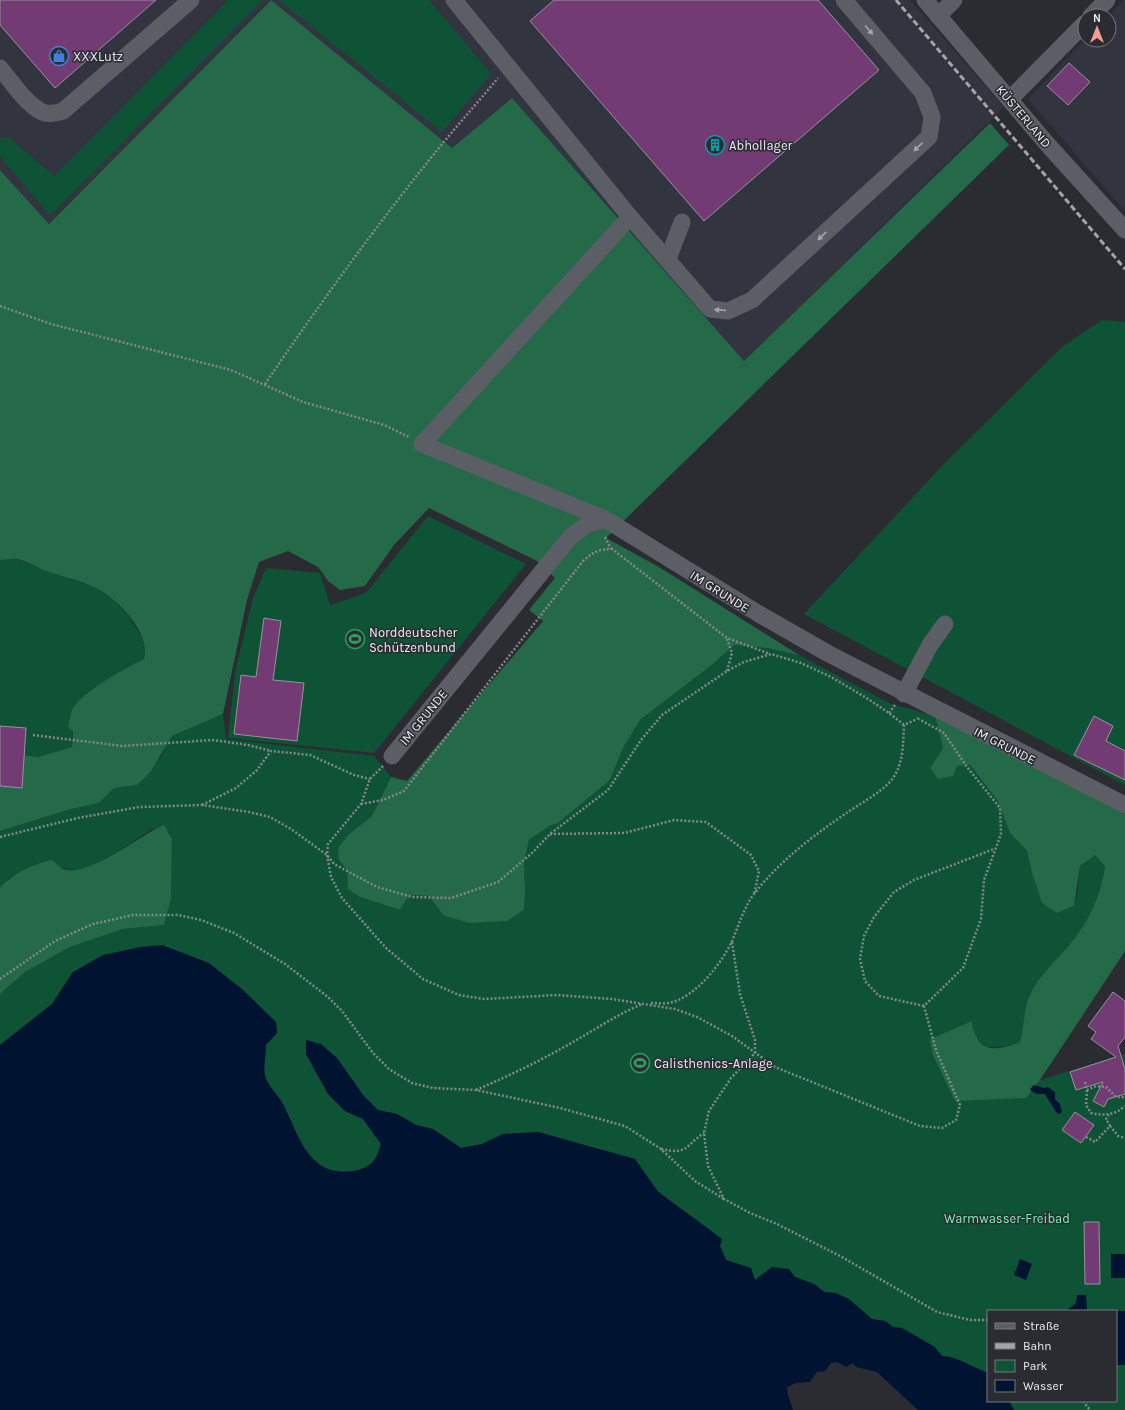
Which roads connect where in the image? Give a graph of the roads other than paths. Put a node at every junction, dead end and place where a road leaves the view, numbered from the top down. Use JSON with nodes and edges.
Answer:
{"nodes":[{"id":1,"x":191,"y":0,"type":"edge"},
{"id":2,"x":454,"y":0,"type":"edge"},
{"id":3,"x":844,"y":0,"type":"edge"},
{"id":4,"x":925,"y":0,"type":"edge"},
{"id":5,"x":954,"y":0,"type":"edge"},
{"id":6,"x":1107,"y":0,"type":"edge"},
{"id":7,"x":1100,"y":8,"type":"edge"},
{"id":8,"x":938,"y":16,"type":"junction"},
{"id":9,"x":1077,"y":31,"type":"edge"},
{"id":10,"x":0,"y":68,"type":"edge"},
{"id":11,"x":1010,"y":99,"type":"junction"},
{"id":12,"x":630,"y":217,"type":"junction"},
{"id":13,"x":682,"y":222,"type":"dead end"},
{"id":14,"x":1125,"y":230,"type":"edge"},
{"id":15,"x":668,"y":259,"type":"junction"},
{"id":16,"x":605,"y":519,"type":"junction"},
{"id":17,"x":945,"y":624,"type":"dead end"},
{"id":18,"x":904,"y":694,"type":"junction"},
{"id":19,"x":392,"y":756,"type":"road end"},
{"id":20,"x":1125,"y":804,"type":"edge"}],
"edges":[{"from":1,"to":10,"type":"street"},
{"from":2,"to":12,"type":"street"},
{"from":3,"to":15,"type":"street","one_way":true},
{"from":4,"to":8,"type":"street","name":"KÜSTERLAND"},
{"from":5,"to":8,"type":"street"},
{"from":6,"to":7,"type":"street"},
{"from":8,"to":11,"type":"street","name":"KÜSTERLAND"},
{"from":9,"to":11,"type":"street"},
{"from":11,"to":14,"type":"street","name":"KÜSTERLAND"},
{"from":12,"to":15,"type":"street"},
{"from":12,"to":16,"type":"street"},
{"from":13,"to":15,"type":"street"},
{"from":16,"to":18,"type":"street","name":"IM GRUNDE"},
{"from":16,"to":19,"type":"street","name":"IM GRUNDE"},
{"from":17,"to":18,"type":"street"},
{"from":18,"to":20,"type":"street","name":"IM GRUNDE"}]}
